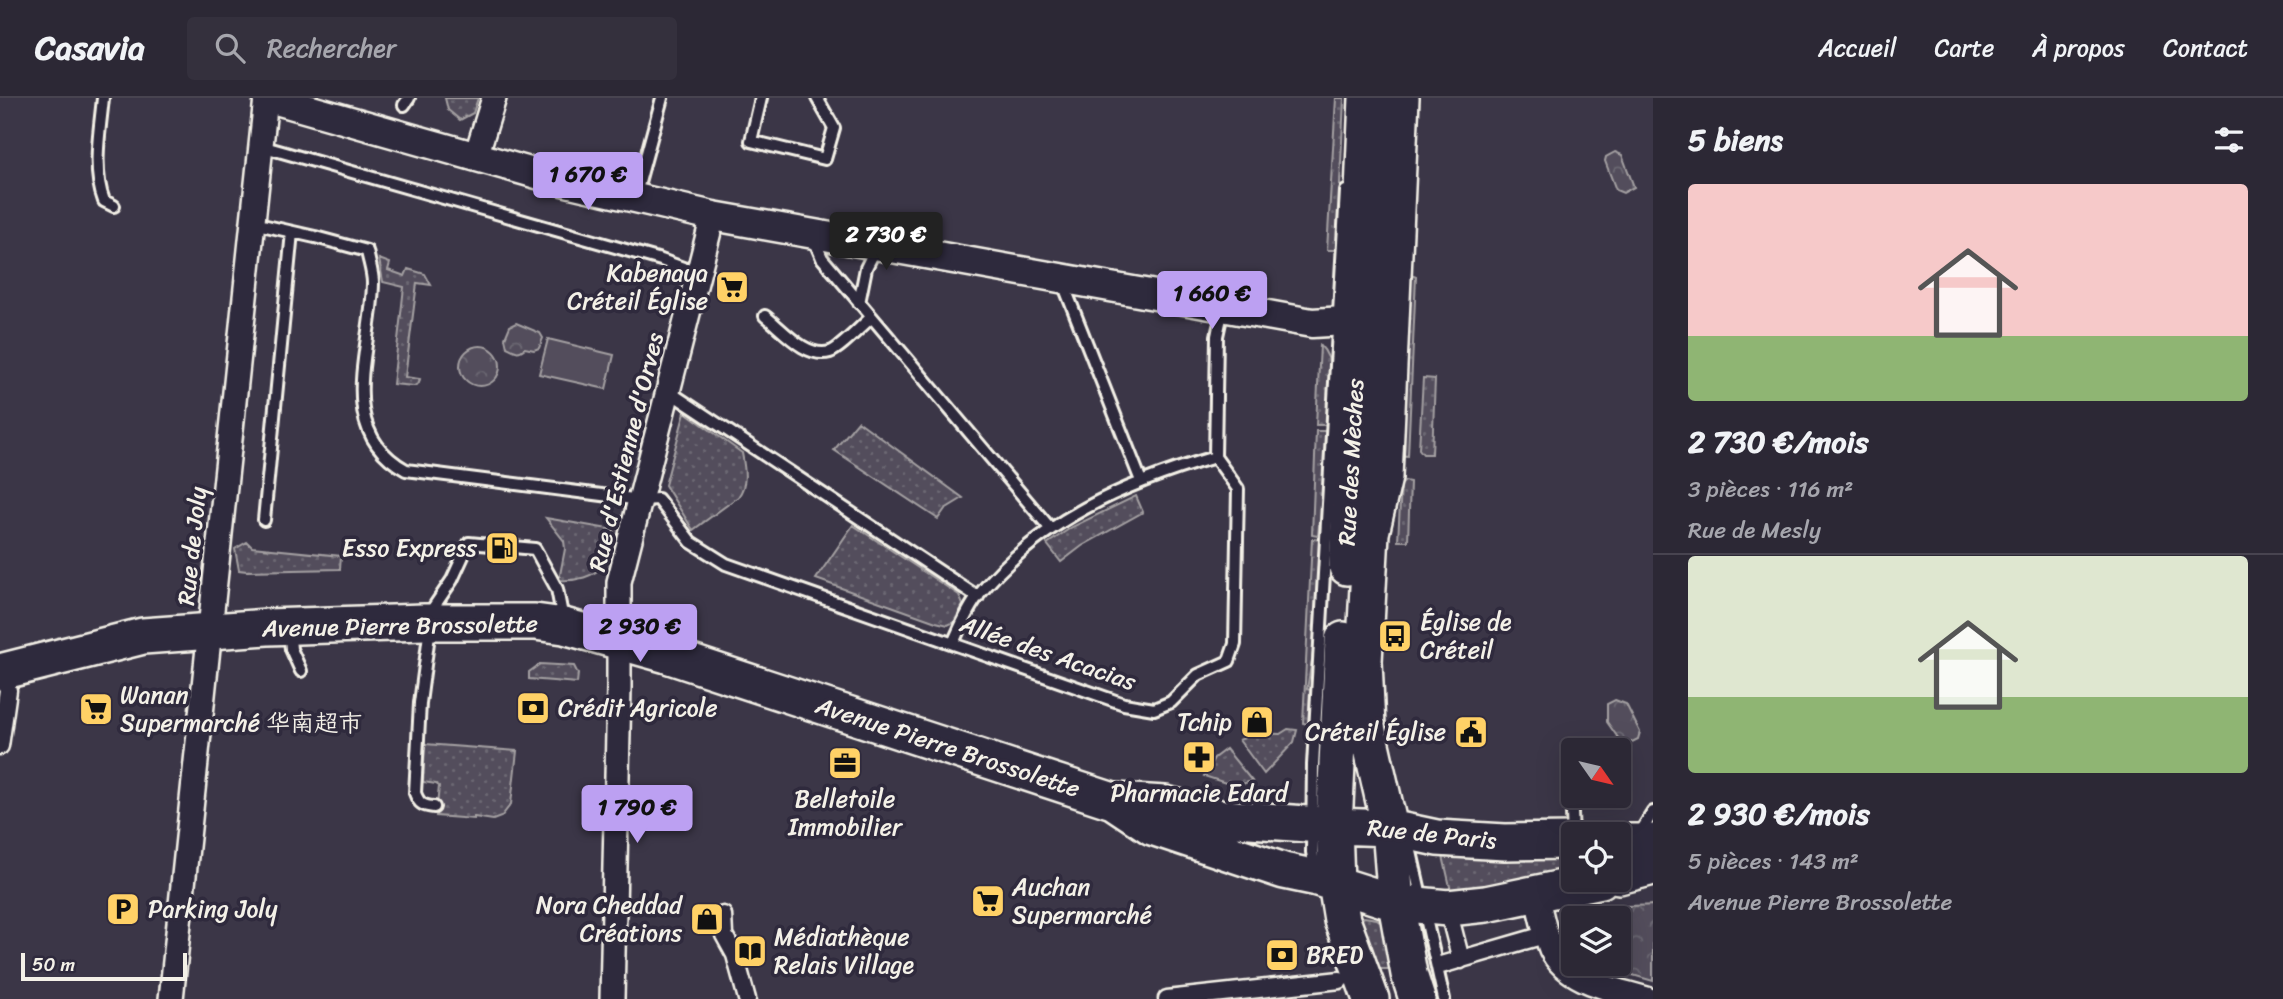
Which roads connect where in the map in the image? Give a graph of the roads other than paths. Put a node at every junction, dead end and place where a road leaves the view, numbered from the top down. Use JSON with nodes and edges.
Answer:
{"nodes":[{"id":1,"x":103,"y":98,"type":"edge"},
{"id":2,"x":267,"y":98,"type":"edge"},
{"id":3,"x":494,"y":98,"type":"edge"},
{"id":4,"x":662,"y":98,"type":"edge"},
{"id":5,"x":761,"y":98,"type":"edge"},
{"id":6,"x":817,"y":98,"type":"edge"},
{"id":7,"x":1367,"y":98,"type":"edge"},
{"id":8,"x":1401,"y":98,"type":"edge"},
{"id":9,"x":261,"y":146,"type":"junction"},
{"id":10,"x":476,"y":156,"type":"junction"},
{"id":11,"x":1346,"y":181,"type":"dead end"},
{"id":12,"x":635,"y":198,"type":"junction"},
{"id":13,"x":114,"y":206,"type":"dead end"},
{"id":14,"x":713,"y":216,"type":"junction"},
{"id":15,"x":253,"y":223,"type":"junction"},
{"id":16,"x":292,"y":232,"type":"junction"},
{"id":17,"x":812,"y":234,"type":"junction"},
{"id":18,"x":877,"y":246,"type":"junction"},
{"id":19,"x":697,"y":273,"type":"junction"},
{"id":20,"x":1068,"y":279,"type":"junction"},
{"id":21,"x":859,"y":303,"type":"junction"},
{"id":22,"x":1223,"y":308,"type":"junction"},
{"id":23,"x":765,"y":316,"type":"dead end"},
{"id":24,"x":872,"y":317,"type":"junction"},
{"id":25,"x":1363,"y":321,"type":"junction"},
{"id":26,"x":668,"y":391,"type":"junction"},
{"id":27,"x":1215,"y":457,"type":"junction"},
{"id":28,"x":1141,"y":481,"type":"junction"},
{"id":29,"x":641,"y":500,"type":"junction"},
{"id":30,"x":264,"y":520,"type":"dead end"},
{"id":31,"x":1050,"y":528,"type":"junction"},
{"id":32,"x":978,"y":597,"type":"junction"},
{"id":33,"x":427,"y":622,"type":"junction"},
{"id":34,"x":289,"y":626,"type":"junction"},
{"id":35,"x":564,"y":626,"type":"junction"},
{"id":36,"x":210,"y":630,"type":"junction"},
{"id":37,"x":618,"y":640,"type":"junction"},
{"id":38,"x":953,"y":643,"type":"junction"},
{"id":39,"x":1364,"y":661,"type":"junction"},
{"id":40,"x":301,"y":671,"type":"dead end"},
{"id":41,"x":4,"y":681,"type":"edge"},
{"id":42,"x":1379,"y":722,"type":"dead end"},
{"id":43,"x":0,"y":746,"type":"edge"},
{"id":44,"x":1113,"y":801,"type":"junction"},
{"id":45,"x":435,"y":807,"type":"dead end"},
{"id":46,"x":1653,"y":812,"type":"edge"},
{"id":47,"x":1322,"y":825,"type":"junction"},
{"id":48,"x":1400,"y":826,"type":"junction"},
{"id":49,"x":1561,"y":841,"type":"edge"},
{"id":50,"x":1640,"y":848,"type":"edge"},
{"id":51,"x":1325,"y":884,"type":"junction"},
{"id":52,"x":1561,"y":889,"type":"edge"},
{"id":53,"x":1536,"y":895,"type":"junction"},
{"id":54,"x":1410,"y":904,"type":"junction"},
{"id":55,"x":723,"y":915,"type":"dead end"},
{"id":56,"x":1452,"y":925,"type":"dead end"},
{"id":57,"x":1541,"y":936,"type":"dead end"},
{"id":58,"x":1461,"y":960,"type":"junction"},
{"id":59,"x":1441,"y":965,"type":"dead end"},
{"id":60,"x":1352,"y":984,"type":"edge"},
{"id":61,"x":171,"y":999,"type":"edge"},
{"id":62,"x":612,"y":999,"type":"edge"},
{"id":63,"x":747,"y":999,"type":"edge"},
{"id":64,"x":1167,"y":999,"type":"edge"},
{"id":65,"x":1417,"y":999,"type":"edge"},
{"id":66,"x":1444,"y":999,"type":"edge"},
{"id":67,"x":1647,"y":999,"type":"edge"}],
"edges":[{"from":1,"to":13,"type":"lane"},
{"from":2,"to":9,"type":"street","name":"Rue de Joly"},
{"from":2,"to":10,"type":"street"},
{"from":3,"to":10,"type":"street"},
{"from":4,"to":12,"type":"lane"},
{"from":5,"to":6,"type":"lane"},
{"from":7,"to":25,"type":"main road","name":"Rue des Mèches"},
{"from":8,"to":25,"type":"main road","name":"Rue des Mèches"},
{"from":9,"to":15,"type":"street","name":"Rue de Joly"},
{"from":9,"to":19,"type":"lane"},
{"from":10,"to":12,"type":"street"},
{"from":11,"to":25,"type":"lane","name":"Rue des Mèches"},
{"from":12,"to":14,"type":"street"},
{"from":14,"to":17,"type":"street"},
{"from":14,"to":19,"type":"street","name":"Rue d'Estienne d'Orves"},
{"from":15,"to":16,"type":"lane"},
{"from":15,"to":36,"type":"street","name":"Rue de Joly"},
{"from":16,"to":29,"type":"lane"},
{"from":16,"to":30,"type":"lane"},
{"from":17,"to":18,"type":"street"},
{"from":17,"to":21,"type":"lane"},
{"from":18,"to":20,"type":"street"},
{"from":18,"to":21,"type":"lane"},
{"from":19,"to":26,"type":"street","name":"Rue d'Estienne d'Orves"},
{"from":20,"to":22,"type":"street"},
{"from":20,"to":28,"type":"lane"},
{"from":21,"to":24,"type":"lane"},
{"from":22,"to":25,"type":"street"},
{"from":22,"to":27,"type":"lane"},
{"from":23,"to":24,"type":"lane"},
{"from":24,"to":31,"type":"lane"},
{"from":25,"to":39,"type":"main road","name":"Rue des Mèches"},
{"from":25,"to":47,"type":"main road","name":"Rue des Mèches"},
{"from":26,"to":29,"type":"street","name":"Rue d'Estienne d'Orves"},
{"from":26,"to":32,"type":"lane"},
{"from":27,"to":28,"type":"lane"},
{"from":27,"to":38,"type":"lane","name":"Allée des Acacias"},
{"from":28,"to":31,"type":"lane"},
{"from":29,"to":37,"type":"street","name":"Rue d'Estienne d'Orves"},
{"from":29,"to":38,"type":"lane","name":"Allée des Acacias"},
{"from":31,"to":32,"type":"lane"},
{"from":32,"to":38,"type":"lane"},
{"from":33,"to":34,"type":"main road","name":"Avenue Pierre Brossolette"},
{"from":33,"to":35,"type":"main road","name":"Avenue Pierre Brossolette"},
{"from":33,"to":35,"type":"lane"},
{"from":33,"to":45,"type":"lane"},
{"from":34,"to":36,"type":"main road","name":"Avenue Pierre Brossolette"},
{"from":34,"to":40,"type":"lane"},
{"from":35,"to":37,"type":"main road","name":"Avenue Pierre Brossolette"},
{"from":36,"to":41,"type":"main road","name":"Avenue Pierre Brossolette"},
{"from":36,"to":61,"type":"street","name":"Rue de Joly"},
{"from":37,"to":44,"type":"main road","name":"Avenue Pierre Brossolette"},
{"from":37,"to":62,"type":"street","name":"Rue d'Estienne d'Orves"},
{"from":39,"to":42,"type":"lane","name":"Rue des Mèches"},
{"from":39,"to":48,"type":"main road","name":"Rue des Mèches"},
{"from":41,"to":43,"type":"street"},
{"from":44,"to":47,"type":"main road","name":"Avenue Pierre Brossolette"},
{"from":44,"to":51,"type":"main road","name":"Avenue Pierre Brossolette"},
{"from":46,"to":50,"type":"lane"},
{"from":47,"to":48,"type":"main road","name":"Rue de Paris"},
{"from":47,"to":51,"type":"main road","name":"Rue des Mèches"},
{"from":48,"to":49,"type":"main road","name":"Rue de Paris"},
{"from":48,"to":54,"type":"main road","name":"Rue des Mèches"},
{"from":51,"to":54,"type":"main road"},
{"from":51,"to":60,"type":"main road","name":"Rue des Mèches"},
{"from":52,"to":53,"type":"main road"},
{"from":53,"to":54,"type":"main road"},
{"from":53,"to":67,"type":"street"},
{"from":54,"to":65,"type":"main road","name":"Rue des Mèches"},
{"from":54,"to":66,"type":"lane"},
{"from":55,"to":63,"type":"street"},
{"from":56,"to":58,"type":"street"},
{"from":57,"to":58,"type":"street"},
{"from":58,"to":59,"type":"street"},
{"from":60,"to":64,"type":"street"}]}
